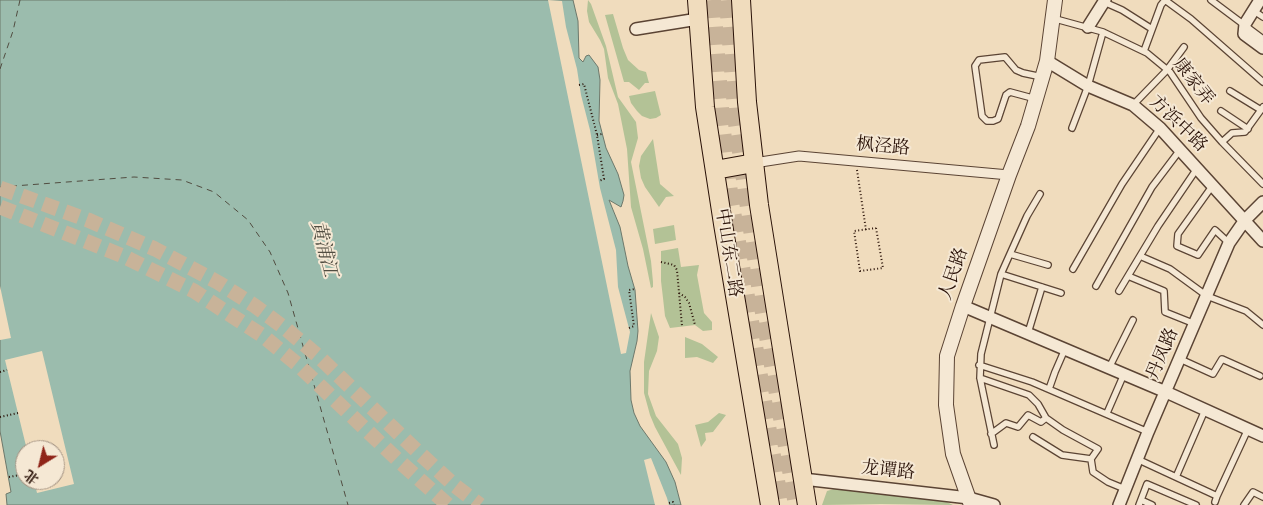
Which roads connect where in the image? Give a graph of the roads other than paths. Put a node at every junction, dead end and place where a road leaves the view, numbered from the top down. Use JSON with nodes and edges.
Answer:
{"nodes":[{"id":1,"x":697,"y":0,"type":"edge"},
{"id":2,"x":741,"y":0,"type":"edge"},
{"id":3,"x":1055,"y":0,"type":"edge"},
{"id":4,"x":1165,"y":0,"type":"edge"},
{"id":5,"x":1211,"y":0,"type":"edge"},
{"id":6,"x":1260,"y":0,"type":"edge"},
{"id":7,"x":1104,"y":1,"type":"edge"},
{"id":8,"x":1259,"y":14,"type":"edge"},
{"id":9,"x":698,"y":18,"type":"junction"},
{"id":10,"x":1052,"y":18,"type":"junction"},
{"id":11,"x":1245,"y":24,"type":"junction"},
{"id":12,"x":1088,"y":27,"type":"junction"},
{"id":13,"x":636,"y":29,"type":"dead end"},
{"id":14,"x":1152,"y":29,"type":"junction"},
{"id":15,"x":1103,"y":32,"type":"junction"},
{"id":16,"x":1263,"y":39,"type":"edge"},
{"id":17,"x":1184,"y":47,"type":"dead end"},
{"id":18,"x":1263,"y":48,"type":"edge"},
{"id":19,"x":1144,"y":51,"type":"junction"},
{"id":20,"x":1046,"y":61,"type":"junction"},
{"id":21,"x":1167,"y":70,"type":"junction"},
{"id":22,"x":1042,"y":77,"type":"junction"},
{"id":23,"x":1263,"y":82,"type":"edge"},
{"id":24,"x":1088,"y":86,"type":"junction"},
{"id":25,"x":1230,"y":90,"type":"dead end"},
{"id":26,"x":1036,"y":99,"type":"junction"},
{"id":27,"x":1133,"y":105,"type":"junction"},
{"id":28,"x":1262,"y":108,"type":"edge"},
{"id":29,"x":1221,"y":111,"type":"dead end"},
{"id":30,"x":1256,"y":118,"type":"junction"},
{"id":31,"x":1263,"y":124,"type":"edge"},
{"id":32,"x":1072,"y":128,"type":"dead end"},
{"id":33,"x":1160,"y":128,"type":"junction"},
{"id":34,"x":1248,"y":129,"type":"junction"},
{"id":35,"x":1222,"y":142,"type":"junction"},
{"id":36,"x":1180,"y":150,"type":"junction"},
{"id":37,"x":754,"y":163,"type":"junction"},
{"id":38,"x":1198,"y":167,"type":"junction"},
{"id":39,"x":715,"y":170,"type":"junction"},
{"id":40,"x":1009,"y":175,"type":"junction"},
{"id":41,"x":1213,"y":184,"type":"junction"},
{"id":42,"x":1263,"y":184,"type":"edge"},
{"id":43,"x":1040,"y":194,"type":"dead end"},
{"id":44,"x":1263,"y":202,"type":"edge"},
{"id":45,"x":1245,"y":220,"type":"junction"},
{"id":46,"x":1263,"y":242,"type":"edge"},
{"id":47,"x":1229,"y":243,"type":"junction"},
{"id":48,"x":1010,"y":254,"type":"junction"},
{"id":49,"x":1140,"y":256,"type":"junction"},
{"id":50,"x":1048,"y":265,"type":"dead end"},
{"id":51,"x":1073,"y":269,"type":"dead end"},
{"id":52,"x":1001,"y":274,"type":"junction"},
{"id":53,"x":1128,"y":276,"type":"junction"},
{"id":54,"x":1096,"y":286,"type":"dead end"},
{"id":55,"x":1042,"y":287,"type":"junction"},
{"id":56,"x":1119,"y":291,"type":"dead end"},
{"id":57,"x":1061,"y":293,"type":"dead end"},
{"id":58,"x":1206,"y":296,"type":"junction"},
{"id":59,"x":963,"y":306,"type":"junction"},
{"id":60,"x":991,"y":317,"type":"junction"},
{"id":61,"x":1133,"y":320,"type":"dead end"},
{"id":62,"x":1194,"y":324,"type":"junction"},
{"id":63,"x":1263,"y":325,"type":"edge"},
{"id":64,"x":1028,"y":333,"type":"junction"},
{"id":65,"x":1066,"y":349,"type":"junction"},
{"id":66,"x":1180,"y":359,"type":"junction"},
{"id":67,"x":979,"y":364,"type":"junction"},
{"id":68,"x":1109,"y":368,"type":"junction"},
{"id":69,"x":1124,"y":374,"type":"junction"},
{"id":70,"x":1260,"y":376,"type":"dead end"},
{"id":71,"x":980,"y":378,"type":"junction"},
{"id":72,"x":1050,"y":389,"type":"junction"},
{"id":73,"x":1166,"y":392,"type":"junction"},
{"id":74,"x":1205,"y":410,"type":"junction"},
{"id":75,"x":1107,"y":413,"type":"junction"},
{"id":76,"x":1046,"y":418,"type":"junction"},
{"id":77,"x":1248,"y":429,"type":"junction"},
{"id":78,"x":1148,"y":432,"type":"junction"},
{"id":79,"x":991,"y":434,"type":"junction"},
{"id":80,"x":1263,"y":436,"type":"edge"},
{"id":81,"x":1033,"y":437,"type":"dead end"},
{"id":82,"x":994,"y":445,"type":"dead end"},
{"id":83,"x":1091,"y":459,"type":"junction"},
{"id":84,"x":1137,"y":459,"type":"junction"},
{"id":85,"x":1176,"y":477,"type":"junction"},
{"id":86,"x":803,"y":479,"type":"junction"},
{"id":87,"x":1125,"y":489,"type":"junction"},
{"id":88,"x":1263,"y":497,"type":"edge"},
{"id":89,"x":970,"y":501,"type":"edge"},
{"id":90,"x":1140,"y":503,"type":"edge"},
{"id":91,"x":770,"y":505,"type":"edge"},
{"id":92,"x":806,"y":505,"type":"edge"},
{"id":93,"x":994,"y":505,"type":"edge"},
{"id":94,"x":1119,"y":505,"type":"edge"},
{"id":95,"x":1152,"y":505,"type":"edge"},
{"id":96,"x":1196,"y":505,"type":"edge"},
{"id":97,"x":1244,"y":505,"type":"edge"}],
"edges":[{"from":1,"to":9,"type":"main road","name":"中山东二路"},
{"from":2,"to":37,"type":"main road","name":"中山东二路"},
{"from":3,"to":10,"type":"street","name":"人民路"},
{"from":4,"to":14,"type":"lane"},
{"from":4,"to":23,"type":"lane"},
{"from":5,"to":11,"type":"lane"},
{"from":6,"to":8,"type":"street"},
{"from":7,"to":12,"type":"street"},
{"from":7,"to":14,"type":"lane"},
{"from":8,"to":11,"type":"street"},
{"from":9,"to":13,"type":"street"},
{"from":9,"to":39,"type":"main road","name":"中山东二路"},
{"from":10,"to":12,"type":"lane","name":"康家弄"},
{"from":10,"to":20,"type":"street","name":"人民路"},
{"from":11,"to":16,"type":"lane"},
{"from":11,"to":18,"type":"street"},
{"from":12,"to":15,"type":"lane","name":"康家弄"},
{"from":14,"to":19,"type":"lane"},
{"from":15,"to":19,"type":"lane","name":"康家弄"},
{"from":15,"to":24,"type":"lane"},
{"from":17,"to":21,"type":"lane"},
{"from":19,"to":21,"type":"lane","name":"康家弄"},
{"from":20,"to":22,"type":"street","name":"人民路"},
{"from":20,"to":24,"type":"street","name":"方浜中路"},
{"from":21,"to":27,"type":"lane"},
{"from":21,"to":35,"type":"lane","name":"康家弄"},
{"from":22,"to":26,"type":"street","name":"人民路"},
{"from":22,"to":26,"type":"lane"},
{"from":24,"to":27,"type":"street","name":"方浜中路"},
{"from":24,"to":32,"type":"lane"},
{"from":25,"to":28,"type":"lane"},
{"from":26,"to":40,"type":"street","name":"人民路"},
{"from":27,"to":33,"type":"street","name":"方浜中路"},
{"from":28,"to":30,"type":"lane"},
{"from":29,"to":34,"type":"lane"},
{"from":30,"to":31,"type":"lane"},
{"from":30,"to":34,"type":"lane"},
{"from":33,"to":36,"type":"street","name":"方浜中路"},
{"from":33,"to":51,"type":"lane"},
{"from":34,"to":35,"type":"lane"},
{"from":35,"to":42,"type":"lane","name":"康家弄"},
{"from":36,"to":38,"type":"street","name":"方浜中路"},
{"from":36,"to":54,"type":"lane"},
{"from":37,"to":39,"type":"main road"},
{"from":37,"to":40,"type":"street","name":"枫泾路"},
{"from":37,"to":86,"type":"main road","name":"中山东二路"},
{"from":38,"to":41,"type":"street","name":"方浜中路"},
{"from":38,"to":49,"type":"lane"},
{"from":39,"to":91,"type":"main road","name":"中山东二路"},
{"from":40,"to":59,"type":"street","name":"人民路"},
{"from":41,"to":45,"type":"street","name":"方浜中路"},
{"from":41,"to":47,"type":"lane"},
{"from":43,"to":48,"type":"lane"},
{"from":44,"to":45,"type":"street","name":"丹凤路"},
{"from":45,"to":46,"type":"street","name":"方浜中路"},
{"from":45,"to":47,"type":"street","name":"丹凤路"},
{"from":47,"to":58,"type":"street","name":"丹凤路"},
{"from":48,"to":50,"type":"lane"},
{"from":48,"to":52,"type":"lane"},
{"from":49,"to":53,"type":"lane"},
{"from":49,"to":58,"type":"lane"},
{"from":52,"to":55,"type":"lane"},
{"from":52,"to":60,"type":"lane"},
{"from":53,"to":56,"type":"lane"},
{"from":53,"to":62,"type":"lane"},
{"from":55,"to":57,"type":"lane"},
{"from":55,"to":64,"type":"lane"},
{"from":58,"to":62,"type":"street","name":"丹凤路"},
{"from":58,"to":63,"type":"lane"},
{"from":59,"to":60,"type":"street"},
{"from":59,"to":89,"type":"street","name":"人民路"},
{"from":60,"to":64,"type":"street"},
{"from":60,"to":67,"type":"lane"},
{"from":61,"to":68,"type":"lane"},
{"from":62,"to":66,"type":"street","name":"丹凤路"},
{"from":64,"to":65,"type":"street"},
{"from":65,"to":68,"type":"street"},
{"from":65,"to":72,"type":"lane"},
{"from":66,"to":70,"type":"lane"},
{"from":66,"to":73,"type":"street","name":"丹凤路"},
{"from":67,"to":71,"type":"lane"},
{"from":67,"to":72,"type":"lane"},
{"from":68,"to":69,"type":"street"},
{"from":69,"to":73,"type":"street"},
{"from":69,"to":75,"type":"lane"},
{"from":71,"to":76,"type":"lane"},
{"from":71,"to":79,"type":"lane"},
{"from":72,"to":75,"type":"lane"},
{"from":73,"to":74,"type":"street"},
{"from":73,"to":78,"type":"street","name":"丹凤路"},
{"from":74,"to":77,"type":"street"},
{"from":74,"to":85,"type":"lane"},
{"from":75,"to":78,"type":"lane"},
{"from":76,"to":79,"type":"lane"},
{"from":76,"to":83,"type":"lane"},
{"from":77,"to":80,"type":"street"},
{"from":77,"to":85,"type":"lane"},
{"from":78,"to":84,"type":"street","name":"丹凤路"},
{"from":79,"to":82,"type":"lane"},
{"from":81,"to":83,"type":"lane"},
{"from":83,"to":87,"type":"lane"},
{"from":84,"to":85,"type":"lane"},
{"from":84,"to":87,"type":"street","name":"丹凤路"},
{"from":86,"to":89,"type":"street","name":"龙谭路"},
{"from":86,"to":92,"type":"main road","name":"中山东二路"},
{"from":87,"to":94,"type":"street","name":"丹凤路"},
{"from":88,"to":97,"type":"lane"},
{"from":89,"to":93,"type":"street","name":"龙谭路"},
{"from":90,"to":95,"type":"lane"},
{"from":90,"to":96,"type":"lane"}]}
